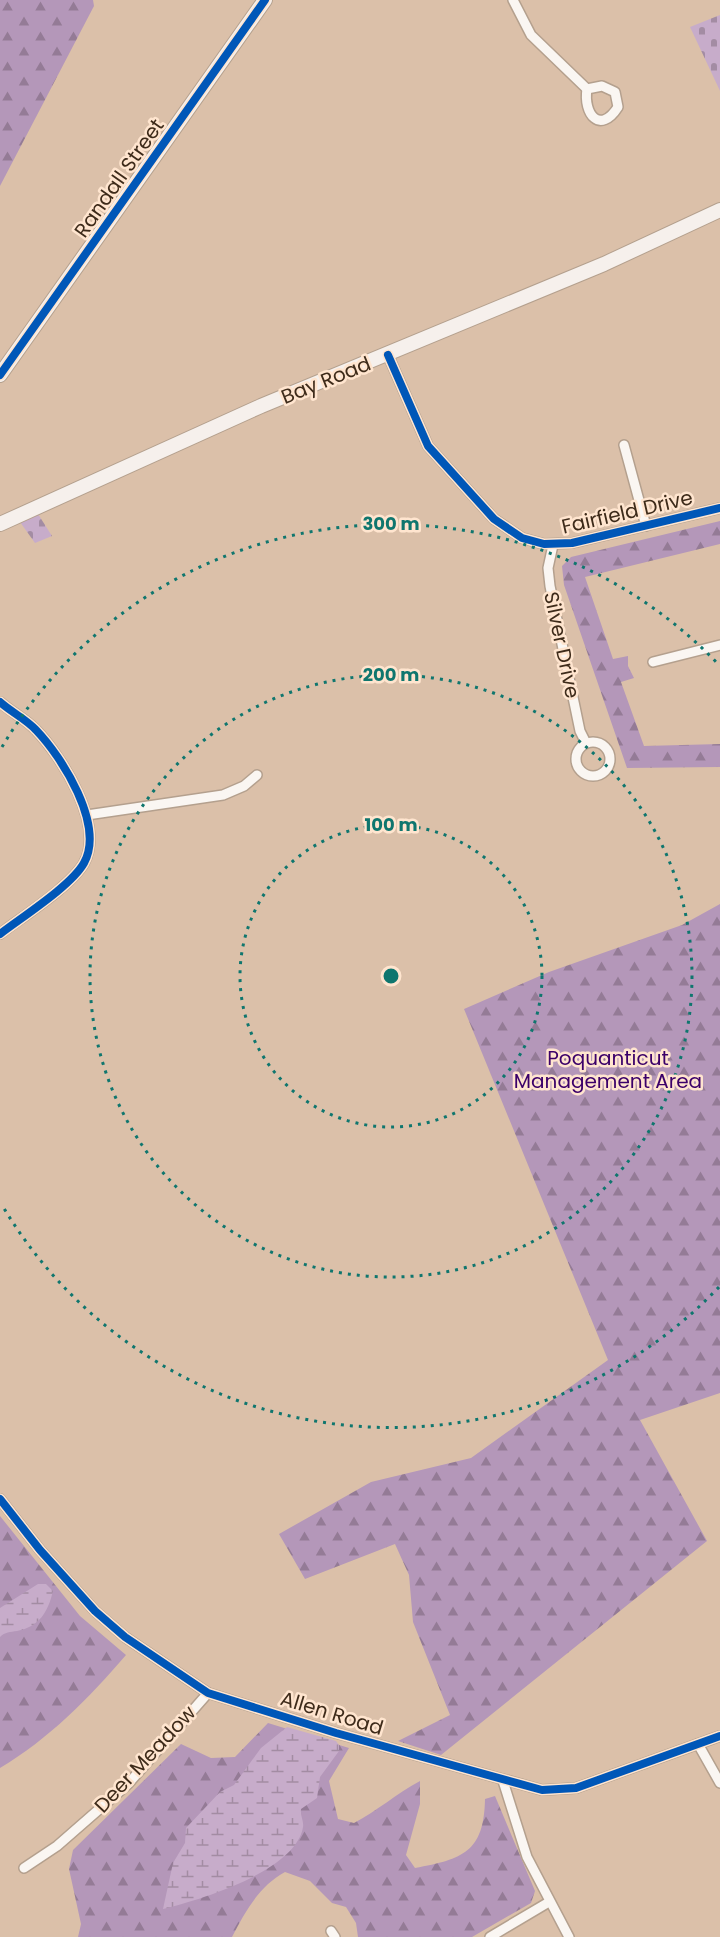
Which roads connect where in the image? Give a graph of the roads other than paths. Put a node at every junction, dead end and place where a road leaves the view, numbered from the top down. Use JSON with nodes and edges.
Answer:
{"nodes":[{"id":1,"x":265,"y":0,"type":"edge"},
{"id":2,"x":513,"y":0,"type":"edge"},
{"id":3,"x":587,"y":89,"type":"dead end"},
{"id":4,"x":720,"y":210,"type":"edge"},
{"id":5,"x":388,"y":355,"type":"junction"},
{"id":6,"x":0,"y":375,"type":"edge"},
{"id":7,"x":624,"y":445,"type":"dead end"},
{"id":8,"x":720,"y":508,"type":"edge"},
{"id":9,"x":0,"y":524,"type":"edge"},
{"id":10,"x":646,"y":526,"type":"junction"},
{"id":11,"x":553,"y":545,"type":"junction"},
{"id":12,"x":720,"y":645,"type":"edge"},
{"id":13,"x":653,"y":662,"type":"dead end"},
{"id":14,"x":0,"y":702,"type":"edge"},
{"id":15,"x":586,"y":743,"type":"dead end"},
{"id":16,"x":257,"y":775,"type":"dead end"},
{"id":17,"x":87,"y":815,"type":"junction"},
{"id":18,"x":0,"y":934,"type":"edge"},
{"id":19,"x":0,"y":1499,"type":"edge"},
{"id":20,"x":208,"y":1693,"type":"junction"},
{"id":21,"x":720,"y":1736,"type":"edge"},
{"id":22,"x":698,"y":1744,"type":"junction"},
{"id":23,"x":503,"y":1781,"type":"junction"},
{"id":24,"x":720,"y":1783,"type":"edge"},
{"id":25,"x":24,"y":1868,"type":"dead end"},
{"id":26,"x":549,"y":1902,"type":"junction"},
{"id":27,"x":490,"y":1937,"type":"edge"},
{"id":28,"x":569,"y":1937,"type":"edge"}],
"edges":[{"from":1,"to":6,"type":"main road","name":"Randall Street"},
{"from":2,"to":3,"type":"street"},
{"from":4,"to":5,"type":"main road","name":"Bay Road"},
{"from":5,"to":9,"type":"main road","name":"Bay Road"},
{"from":5,"to":11,"type":"street","name":"Fairfield Drive"},
{"from":7,"to":10,"type":"street"},
{"from":8,"to":10,"type":"street","name":"Fairfield Drive"},
{"from":10,"to":11,"type":"street","name":"Fairfield Drive"},
{"from":11,"to":15,"type":"street","name":"Silver Drive"},
{"from":12,"to":13,"type":"street"},
{"from":14,"to":17,"type":"street"},
{"from":16,"to":17,"type":"street"},
{"from":17,"to":18,"type":"street"},
{"from":19,"to":20,"type":"street","name":"Allen Road"},
{"from":20,"to":23,"type":"street","name":"Allen Road"},
{"from":20,"to":25,"type":"street","name":"Deer Meadow"},
{"from":21,"to":22,"type":"street","name":"Allen Road"},
{"from":22,"to":23,"type":"street","name":"Allen Road"},
{"from":22,"to":24,"type":"street"},
{"from":23,"to":26,"type":"street"},
{"from":26,"to":27,"type":"street"},
{"from":26,"to":28,"type":"street"}]}
